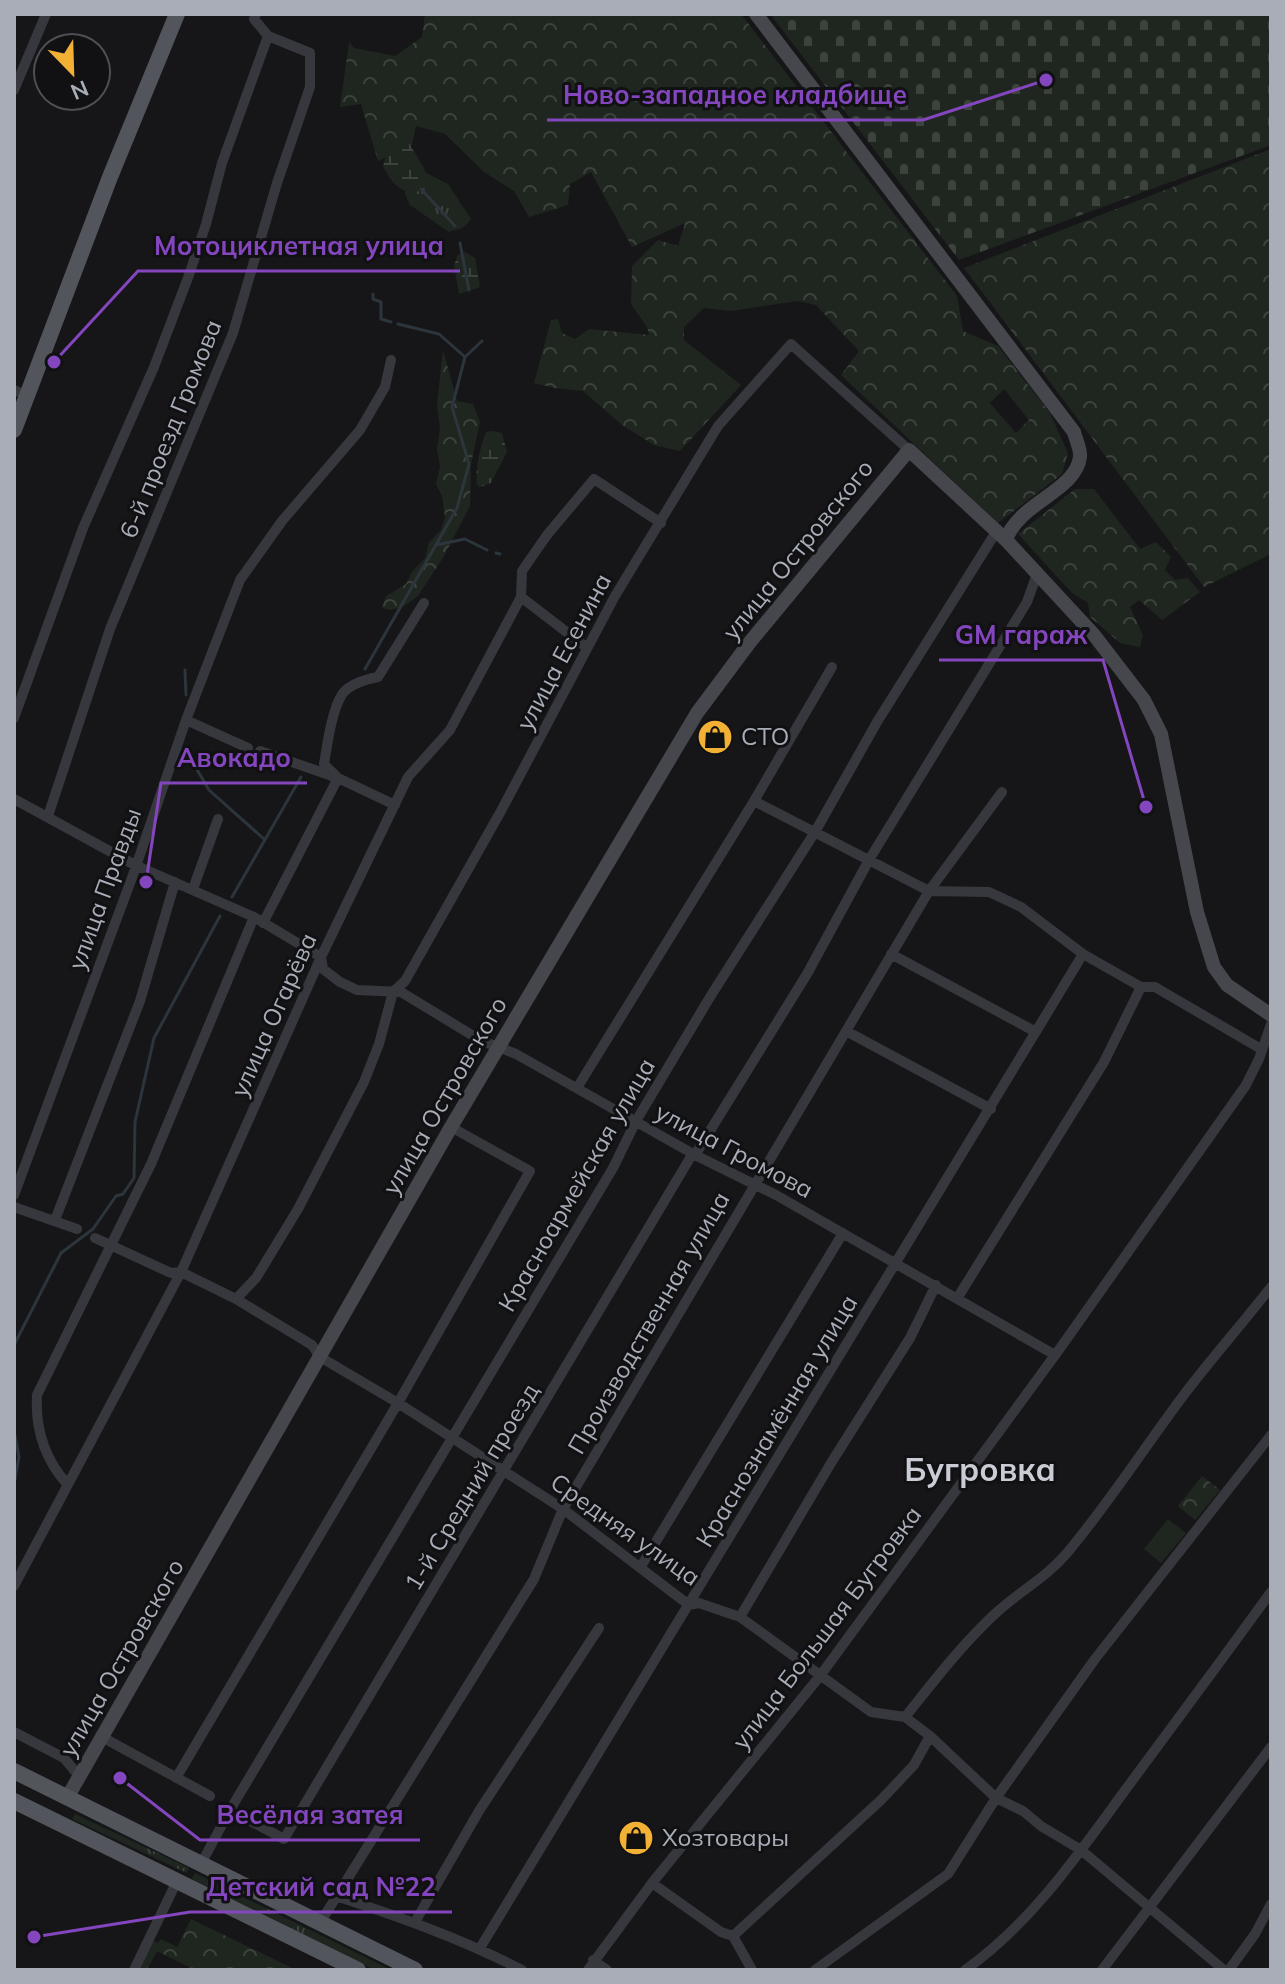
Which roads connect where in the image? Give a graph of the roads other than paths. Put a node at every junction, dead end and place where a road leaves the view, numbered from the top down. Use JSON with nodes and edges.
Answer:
{"nodes":[{"id":1,"x":46,"y":14,"type":"edge"},
{"id":2,"x":177,"y":14,"type":"edge"},
{"id":3,"x":256,"y":14,"type":"edge"},
{"id":4,"x":756,"y":14,"type":"edge"},
{"id":5,"x":268,"y":36,"type":"junction"},
{"id":6,"x":14,"y":90,"type":"edge"},
{"id":7,"x":391,"y":360,"type":"dead end"},
{"id":8,"x":20,"y":393,"type":"edge"},
{"id":9,"x":14,"y":430,"type":"edge"},
{"id":10,"x":909,"y":450,"type":"junction"},
{"id":11,"x":661,"y":523,"type":"junction"},
{"id":12,"x":1001,"y":536,"type":"junction"},
{"id":13,"x":1037,"y":574,"type":"junction"},
{"id":14,"x":521,"y":597,"type":"junction"},
{"id":15,"x":424,"y":603,"type":"dead end"},
{"id":16,"x":586,"y":647,"type":"junction"},
{"id":17,"x":832,"y":667,"type":"dead end"},
{"id":18,"x":14,"y":718,"type":"edge"},
{"id":19,"x":186,"y":720,"type":"junction"},
{"id":20,"x":338,"y":778,"type":"junction"},
{"id":21,"x":1002,"y":792,"type":"dead end"},
{"id":22,"x":14,"y":799,"type":"edge"},
{"id":23,"x":754,"y":801,"type":"junction"},
{"id":24,"x":395,"y":805,"type":"junction"},
{"id":25,"x":48,"y":816,"type":"junction"},
{"id":26,"x":218,"y":819,"type":"dead end"},
{"id":27,"x":815,"y":832,"type":"junction"},
{"id":28,"x":869,"y":860,"type":"junction"},
{"id":29,"x":135,"y":865,"type":"junction"},
{"id":30,"x":175,"y":882,"type":"junction"},
{"id":31,"x":193,"y":889,"type":"junction"},
{"id":32,"x":929,"y":891,"type":"junction"},
{"id":33,"x":259,"y":920,"type":"junction"},
{"id":34,"x":891,"y":954,"type":"junction"},
{"id":35,"x":1083,"y":954,"type":"junction"},
{"id":36,"x":321,"y":957,"type":"junction"},
{"id":37,"x":1141,"y":987,"type":"junction"},
{"id":38,"x":393,"y":992,"type":"junction"},
{"id":39,"x":1271,"y":1015,"type":"edge"},
{"id":40,"x":1271,"y":1024,"type":"edge"},
{"id":41,"x":846,"y":1031,"type":"junction"},
{"id":42,"x":1036,"y":1032,"type":"junction"},
{"id":43,"x":499,"y":1046,"type":"junction"},
{"id":44,"x":1261,"y":1049,"type":"junction"},
{"id":45,"x":577,"y":1088,"type":"junction"},
{"id":46,"x":991,"y":1109,"type":"junction"},
{"id":47,"x":636,"y":1121,"type":"junction"},
{"id":48,"x":451,"y":1127,"type":"junction"},
{"id":49,"x":694,"y":1154,"type":"junction"},
{"id":50,"x":754,"y":1184,"type":"junction"},
{"id":51,"x":14,"y":1195,"type":"edge"},
{"id":52,"x":14,"y":1207,"type":"edge"},
{"id":53,"x":55,"y":1220,"type":"junction"},
{"id":54,"x":77,"y":1229,"type":"dead end"},
{"id":55,"x":843,"y":1233,"type":"junction"},
{"id":56,"x":95,"y":1238,"type":"dead end"},
{"id":57,"x":111,"y":1245,"type":"junction"},
{"id":58,"x":896,"y":1262,"type":"junction"},
{"id":59,"x":181,"y":1272,"type":"junction"},
{"id":60,"x":936,"y":1285,"type":"junction"},
{"id":61,"x":1271,"y":1287,"type":"edge"},
{"id":62,"x":958,"y":1297,"type":"junction"},
{"id":63,"x":236,"y":1299,"type":"junction"},
{"id":64,"x":1055,"y":1355,"type":"junction"},
{"id":65,"x":320,"y":1357,"type":"junction"},
{"id":66,"x":398,"y":1403,"type":"junction"},
{"id":67,"x":1271,"y":1435,"type":"edge"},
{"id":68,"x":453,"y":1439,"type":"junction"},
{"id":69,"x":505,"y":1472,"type":"junction"},
{"id":70,"x":67,"y":1484,"type":"junction"},
{"id":71,"x":563,"y":1509,"type":"junction"},
{"id":72,"x":640,"y":1568,"type":"junction"},
{"id":73,"x":14,"y":1586,"type":"edge"},
{"id":74,"x":1271,"y":1592,"type":"edge"},
{"id":75,"x":689,"y":1605,"type":"junction"},
{"id":76,"x":740,"y":1617,"type":"junction"},
{"id":77,"x":599,"y":1628,"type":"dead end"},
{"id":78,"x":820,"y":1676,"type":"junction"},
{"id":79,"x":905,"y":1717,"type":"junction"},
{"id":80,"x":14,"y":1732,"type":"edge"},
{"id":81,"x":930,"y":1736,"type":"junction"},
{"id":82,"x":102,"y":1737,"type":"junction"},
{"id":83,"x":1271,"y":1747,"type":"edge"},
{"id":84,"x":14,"y":1771,"type":"edge"},
{"id":85,"x":79,"y":1776,"type":"junction"},
{"id":86,"x":176,"y":1778,"type":"junction"},
{"id":87,"x":210,"y":1796,"type":"dead end"},
{"id":88,"x":67,"y":1798,"type":"junction"},
{"id":89,"x":996,"y":1798,"type":"junction"},
{"id":90,"x":14,"y":1801,"type":"edge"},
{"id":91,"x":230,"y":1810,"type":"junction"},
{"id":92,"x":55,"y":1820,"type":"junction"},
{"id":93,"x":1081,"y":1850,"type":"junction"},
{"id":94,"x":201,"y":1864,"type":"junction"},
{"id":95,"x":177,"y":1881,"type":"junction"},
{"id":96,"x":652,"y":1883,"type":"junction"},
{"id":97,"x":336,"y":1896,"type":"junction"},
{"id":98,"x":1271,"y":1904,"type":"edge"},
{"id":99,"x":1150,"y":1907,"type":"junction"},
{"id":100,"x":415,"y":1922,"type":"junction"},
{"id":101,"x":320,"y":1923,"type":"junction"},
{"id":102,"x":733,"y":1936,"type":"junction"},
{"id":103,"x":480,"y":1948,"type":"junction"},
{"id":104,"x":591,"y":1965,"type":"edge"},
{"id":105,"x":134,"y":1970,"type":"edge"},
{"id":106,"x":358,"y":1970,"type":"edge"},
{"id":107,"x":415,"y":1970,"type":"edge"},
{"id":108,"x":522,"y":1970,"type":"edge"},
{"id":109,"x":607,"y":1970,"type":"edge"},
{"id":110,"x":752,"y":1970,"type":"edge"},
{"id":111,"x":815,"y":1970,"type":"edge"},
{"id":112,"x":965,"y":1970,"type":"edge"},
{"id":113,"x":1102,"y":1970,"type":"edge"},
{"id":114,"x":1227,"y":1970,"type":"edge"}],
"edges":[{"from":1,"to":6,"type":"street"},
{"from":2,"to":8,"type":"main road"},
{"from":3,"to":5,"type":"street"},
{"from":4,"to":12,"type":"street"},
{"from":5,"to":18,"type":"street"},
{"from":5,"to":25,"type":"street","name":"6-й проезд Громова"},
{"from":7,"to":19,"type":"street","name":"улица Правды"},
{"from":8,"to":9,"type":"main road"},
{"from":10,"to":11,"type":"street","name":"улица Есенина"},
{"from":10,"to":12,"type":"street"},
{"from":10,"to":43,"type":"street","name":"улица Островского"},
{"from":11,"to":14,"type":"street","name":"улица Огарёва"},
{"from":11,"to":16,"type":"street","name":"улица Есенина"},
{"from":12,"to":13,"type":"street"},
{"from":12,"to":27,"type":"street","name":"Красноармейская улица"},
{"from":13,"to":28,"type":"street","name":"1-й Средний проезд"},
{"from":13,"to":39,"type":"street"},
{"from":14,"to":16,"type":"street"},
{"from":14,"to":24,"type":"street","name":"улица Огарёва"},
{"from":15,"to":20,"type":"street"},
{"from":16,"to":38,"type":"street","name":"улица Есенина"},
{"from":17,"to":23,"type":"street"},
{"from":19,"to":20,"type":"street"},
{"from":19,"to":29,"type":"street","name":"улица Правды"},
{"from":20,"to":24,"type":"street"},
{"from":20,"to":33,"type":"street"},
{"from":21,"to":32,"type":"street","name":"Производственная улица"},
{"from":22,"to":25,"type":"street","name":"улица Громова"},
{"from":23,"to":27,"type":"street"},
{"from":23,"to":45,"type":"street"},
{"from":24,"to":36,"type":"street","name":"улица Огарёва"},
{"from":25,"to":29,"type":"street","name":"улица Громова"},
{"from":26,"to":31,"type":"street"},
{"from":27,"to":28,"type":"street"},
{"from":27,"to":47,"type":"street","name":"Красноармейская улица"},
{"from":28,"to":32,"type":"street"},
{"from":28,"to":49,"type":"street","name":"1-й Средний проезд"},
{"from":29,"to":30,"type":"street","name":"улица Громова"},
{"from":29,"to":51,"type":"street","name":"улица Правды"},
{"from":30,"to":31,"type":"street","name":"улица Громова"},
{"from":30,"to":53,"type":"street"},
{"from":31,"to":33,"type":"street","name":"улица Громова"},
{"from":32,"to":34,"type":"street","name":"Производственная улица"},
{"from":32,"to":35,"type":"street"},
{"from":33,"to":36,"type":"street","name":"улица Громова"},
{"from":33,"to":57,"type":"street"},
{"from":34,"to":41,"type":"street","name":"Производственная улица"},
{"from":34,"to":42,"type":"street"},
{"from":35,"to":37,"type":"street"},
{"from":35,"to":42,"type":"street","name":"Краснознамённая улица"},
{"from":36,"to":38,"type":"street","name":"улица Громова"},
{"from":36,"to":59,"type":"street","name":"улица Огарёва"},
{"from":37,"to":44,"type":"street"},
{"from":37,"to":62,"type":"street"},
{"from":38,"to":43,"type":"street","name":"улица Громова"},
{"from":38,"to":63,"type":"street"},
{"from":40,"to":44,"type":"street","name":"улица Большая Бугровка"},
{"from":41,"to":46,"type":"street"},
{"from":41,"to":50,"type":"street","name":"Производственная улица"},
{"from":42,"to":46,"type":"street","name":"Краснознамённая улица"},
{"from":43,"to":45,"type":"street","name":"улица Громова"},
{"from":43,"to":48,"type":"street","name":"улица Островского"},
{"from":44,"to":64,"type":"street","name":"улица Большая Бугровка"},
{"from":45,"to":47,"type":"street","name":"улица Громова"},
{"from":46,"to":58,"type":"street","name":"Краснознамённая улица"},
{"from":47,"to":49,"type":"street","name":"улица Громова"},
{"from":47,"to":68,"type":"street","name":"Красноармейская улица"},
{"from":48,"to":65,"type":"street","name":"улица Островского"},
{"from":48,"to":66,"type":"street"},
{"from":49,"to":50,"type":"street","name":"улица Громова"},
{"from":49,"to":69,"type":"street","name":"1-й Средний проезд"},
{"from":50,"to":55,"type":"street","name":"улица Громова"},
{"from":50,"to":71,"type":"street","name":"Производственная улица"},
{"from":52,"to":53,"type":"street"},
{"from":53,"to":54,"type":"street"},
{"from":55,"to":58,"type":"street","name":"улица Громова"},
{"from":55,"to":72,"type":"street"},
{"from":56,"to":57,"type":"street","name":"Средняя улица"},
{"from":57,"to":59,"type":"street","name":"Средняя улица"},
{"from":57,"to":70,"type":"street"},
{"from":58,"to":60,"type":"street","name":"улица Громова"},
{"from":58,"to":75,"type":"street","name":"Краснознамённая улица"},
{"from":59,"to":63,"type":"street","name":"Средняя улица"},
{"from":59,"to":70,"type":"street","name":"улица Огарёва"},
{"from":60,"to":62,"type":"street","name":"улица Громова"},
{"from":60,"to":76,"type":"street"},
{"from":61,"to":79,"type":"street"},
{"from":62,"to":64,"type":"street","name":"улица Громова"},
{"from":63,"to":65,"type":"street","name":"Средняя улица"},
{"from":64,"to":78,"type":"street","name":"улица Большая Бугровка"},
{"from":65,"to":66,"type":"street","name":"Средняя улица"},
{"from":65,"to":82,"type":"street","name":"улица Островского"},
{"from":66,"to":68,"type":"street","name":"Средняя улица"},
{"from":66,"to":86,"type":"street"},
{"from":67,"to":89,"type":"street"},
{"from":68,"to":69,"type":"street","name":"Средняя улица"},
{"from":68,"to":91,"type":"street","name":"Красноармейская улица"},
{"from":69,"to":71,"type":"street","name":"Средняя улица"},
{"from":69,"to":91,"type":"street","name":"1-й Средний проезд"},
{"from":70,"to":73,"type":"street","name":"улица Огарёва"},
{"from":71,"to":72,"type":"street","name":"Средняя улица"},
{"from":71,"to":97,"type":"street","name":"Производственная улица"},
{"from":72,"to":75,"type":"street","name":"Средняя улица"},
{"from":74,"to":93,"type":"street"},
{"from":75,"to":76,"type":"street","name":"Средняя улица"},
{"from":75,"to":103,"type":"street","name":"Краснознамённая улица"},
{"from":76,"to":78,"type":"street","name":"Средняя улица"},
{"from":77,"to":100,"type":"street"},
{"from":78,"to":79,"type":"street","name":"Средняя улица"},
{"from":78,"to":96,"type":"street","name":"улица Большая Бугровка"},
{"from":79,"to":81,"type":"street","name":"Средняя улица"},
{"from":80,"to":85,"type":"street"},
{"from":81,"to":89,"type":"street","name":"Средняя улица"},
{"from":81,"to":102,"type":"street"},
{"from":82,"to":85,"type":"street","name":"улица Островского"},
{"from":82,"to":86,"type":"street"},
{"from":83,"to":99,"type":"street"},
{"from":84,"to":88,"type":"main road"},
{"from":85,"to":88,"type":"street","name":"улица Островского"},
{"from":86,"to":87,"type":"street"},
{"from":88,"to":92,"type":"main road"},
{"from":88,"to":94,"type":"main road"},
{"from":89,"to":93,"type":"street","name":"Средняя улица"},
{"from":89,"to":111,"type":"street"},
{"from":90,"to":92,"type":"main road"},
{"from":91,"to":94,"type":"street","name":"Красноармейская улица"},
{"from":92,"to":95,"type":"main road"},
{"from":93,"to":99,"type":"street","name":"Средняя улица"},
{"from":93,"to":112,"type":"street"},
{"from":94,"to":101,"type":"main road"},
{"from":95,"to":105,"type":"street"},
{"from":95,"to":106,"type":"main road"},
{"from":96,"to":102,"type":"street"},
{"from":96,"to":104,"type":"street","name":"улица Большая Бугровка"},
{"from":97,"to":100,"type":"street"},
{"from":97,"to":101,"type":"street","name":"Производственная улица"},
{"from":98,"to":114,"type":"street"},
{"from":99,"to":113,"type":"street"},
{"from":99,"to":114,"type":"street","name":"Средняя улица"},
{"from":100,"to":103,"type":"street"},
{"from":101,"to":107,"type":"main road"},
{"from":102,"to":110,"type":"street"},
{"from":103,"to":108,"type":"street"},
{"from":104,"to":109,"type":"street"}]}
